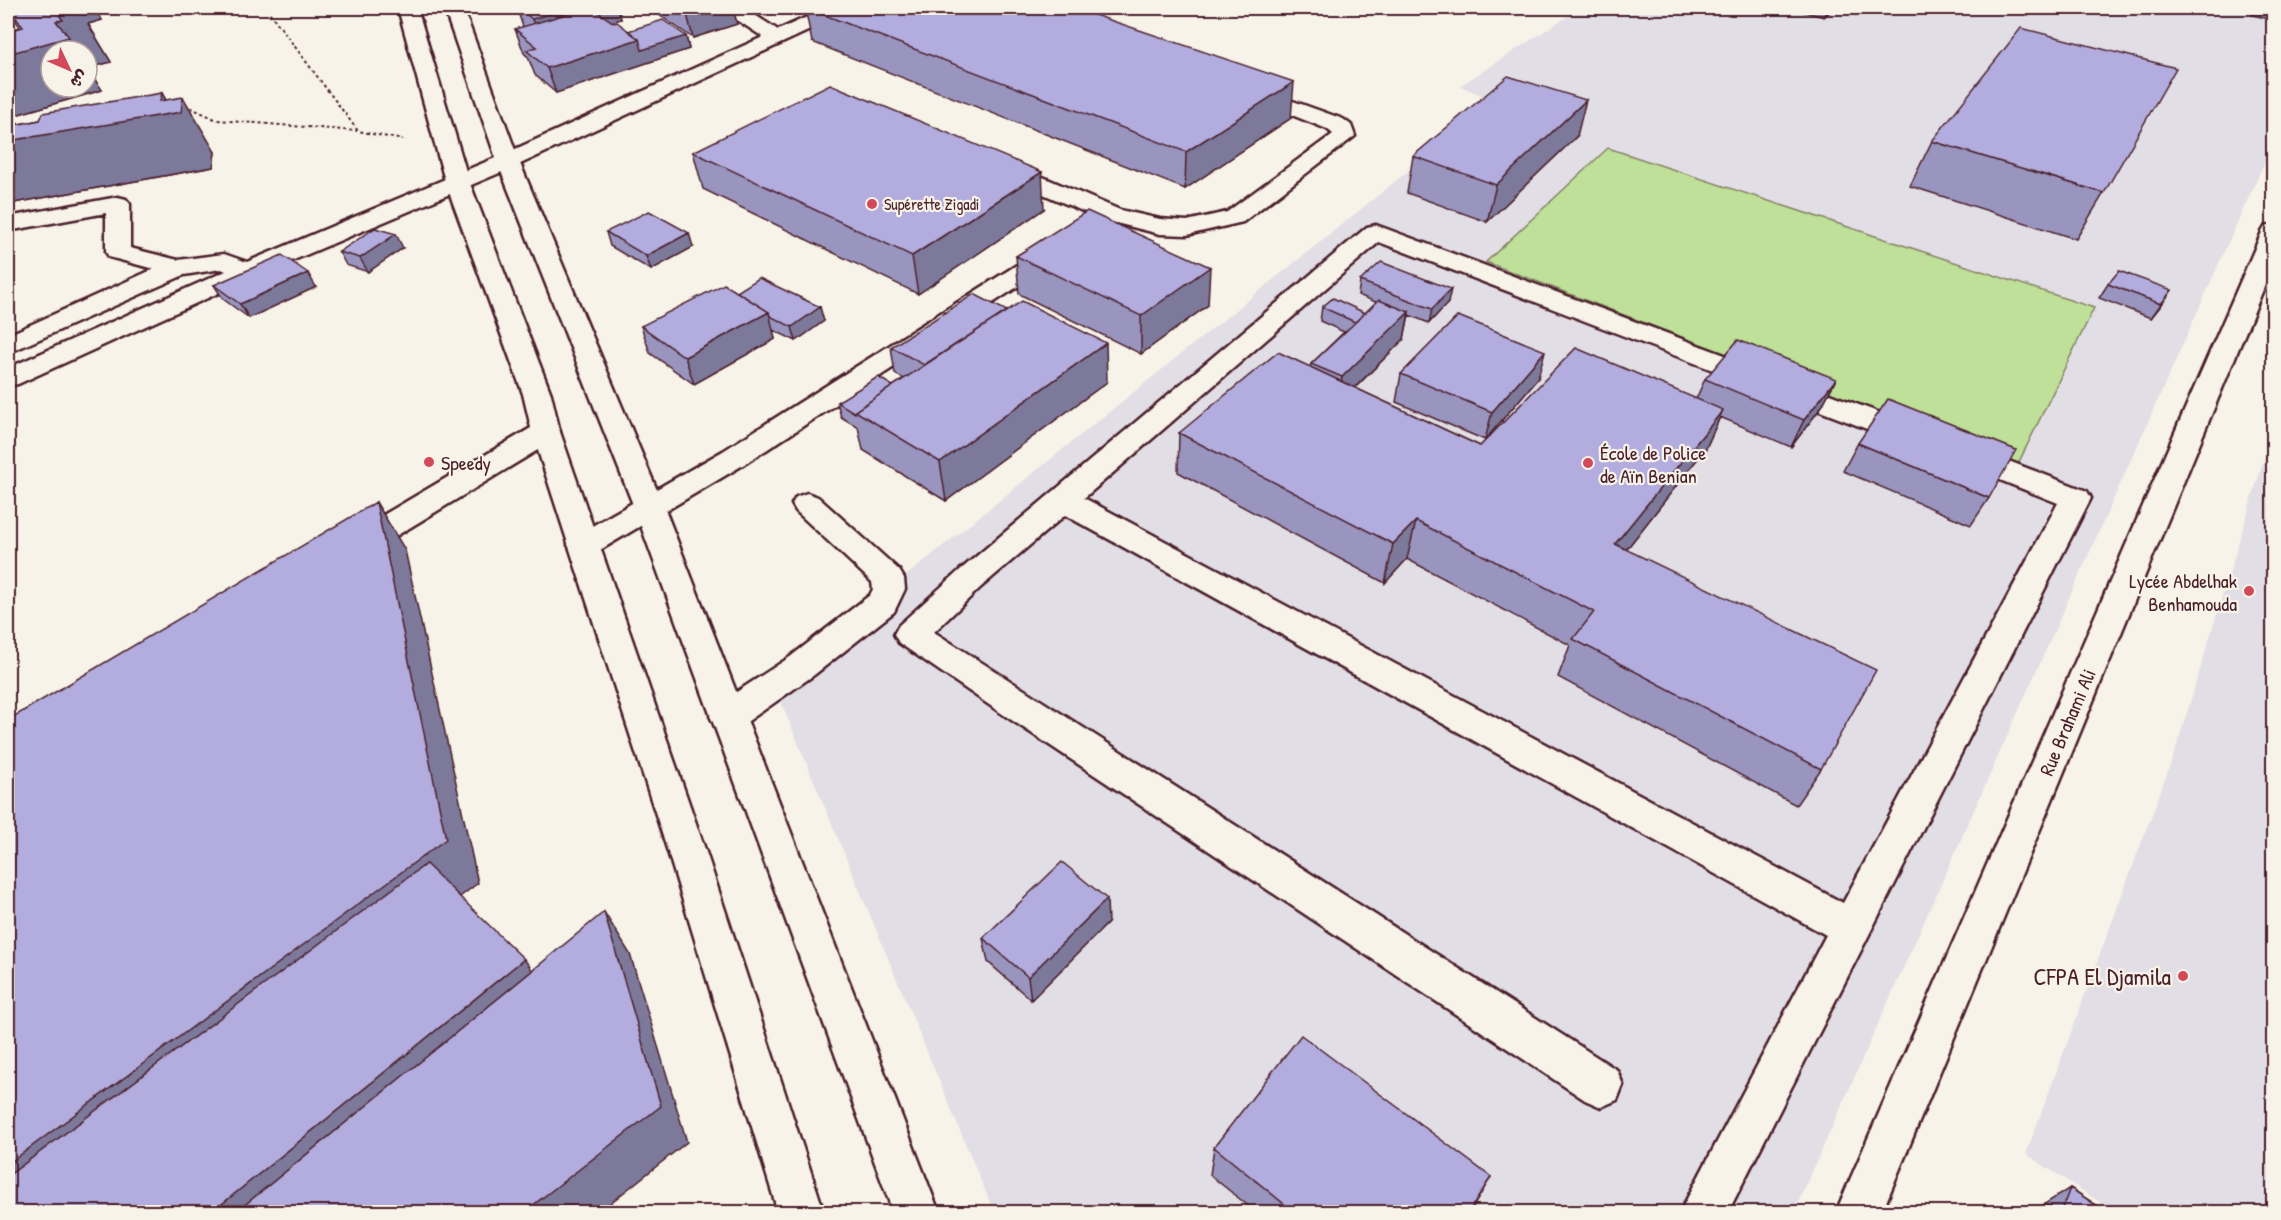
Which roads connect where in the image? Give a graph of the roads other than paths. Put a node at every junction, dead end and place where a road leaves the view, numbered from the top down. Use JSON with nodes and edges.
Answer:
{"nodes":[{"id":1,"x":407,"y":8,"type":"edge"},
{"id":2,"x":453,"y":8,"type":"edge"},
{"id":3,"x":732,"y":8,"type":"edge"},
{"id":4,"x":842,"y":8,"type":"edge"},
{"id":5,"x":776,"y":38,"type":"junction"},
{"id":6,"x":1227,"y":84,"type":"edge"},
{"id":7,"x":982,"y":159,"type":"edge"},
{"id":8,"x":508,"y":161,"type":"junction"},
{"id":9,"x":457,"y":181,"type":"junction"},
{"id":10,"x":1112,"y":215,"type":"junction"},
{"id":11,"x":8,"y":224,"type":"edge"},
{"id":12,"x":2273,"y":235,"type":"edge"},
{"id":13,"x":178,"y":268,"type":"junction"},
{"id":14,"x":247,"y":271,"type":"junction"},
{"id":15,"x":8,"y":345,"type":"edge"},
{"id":16,"x":8,"y":378,"type":"edge"},
{"id":17,"x":546,"y":432,"type":"junction"},
{"id":18,"x":1062,"y":500,"type":"junction"},
{"id":19,"x":807,"y":504,"type":"dead end"},
{"id":20,"x":649,"y":507,"type":"junction"},
{"id":21,"x":584,"y":545,"type":"junction"},
{"id":22,"x":322,"y":566,"type":"edge"},
{"id":23,"x":728,"y":716,"type":"junction"},
{"id":24,"x":1852,"y":928,"type":"junction"},
{"id":25,"x":1601,"y":1085,"type":"dead end"},
{"id":26,"x":801,"y":1212,"type":"edge"},
{"id":27,"x":916,"y":1212,"type":"edge"},
{"id":28,"x":1703,"y":1212,"type":"edge"},
{"id":29,"x":1859,"y":1212,"type":"edge"}],
"edges":[{"from":1,"to":9,"type":"main road"},
{"from":2,"to":8,"type":"main road"},
{"from":3,"to":5,"type":"main road"},
{"from":4,"to":5,"type":"main road"},
{"from":5,"to":8,"type":"main road"},
{"from":6,"to":10,"type":"main road"},
{"from":7,"to":10,"type":"main road"},
{"from":8,"to":9,"type":"main road"},
{"from":8,"to":20,"type":"main road"},
{"from":9,"to":14,"type":"main road"},
{"from":9,"to":17,"type":"main road"},
{"from":10,"to":20,"type":"main road"},
{"from":11,"to":13,"type":"main road"},
{"from":12,"to":29,"type":"main road","name":"Rue Brahami Ali"},
{"from":13,"to":14,"type":"main road"},
{"from":13,"to":15,"type":"main road"},
{"from":14,"to":16,"type":"main road"},
{"from":17,"to":21,"type":"main road"},
{"from":17,"to":22,"type":"main road"},
{"from":18,"to":24,"type":"main road"},
{"from":18,"to":24,"type":"main road"},
{"from":18,"to":25,"type":"main road"},
{"from":19,"to":23,"type":"main road"},
{"from":20,"to":21,"type":"main road"},
{"from":20,"to":23,"type":"main road"},
{"from":21,"to":26,"type":"main road"},
{"from":23,"to":27,"type":"main road"},
{"from":24,"to":28,"type":"main road"}]}
